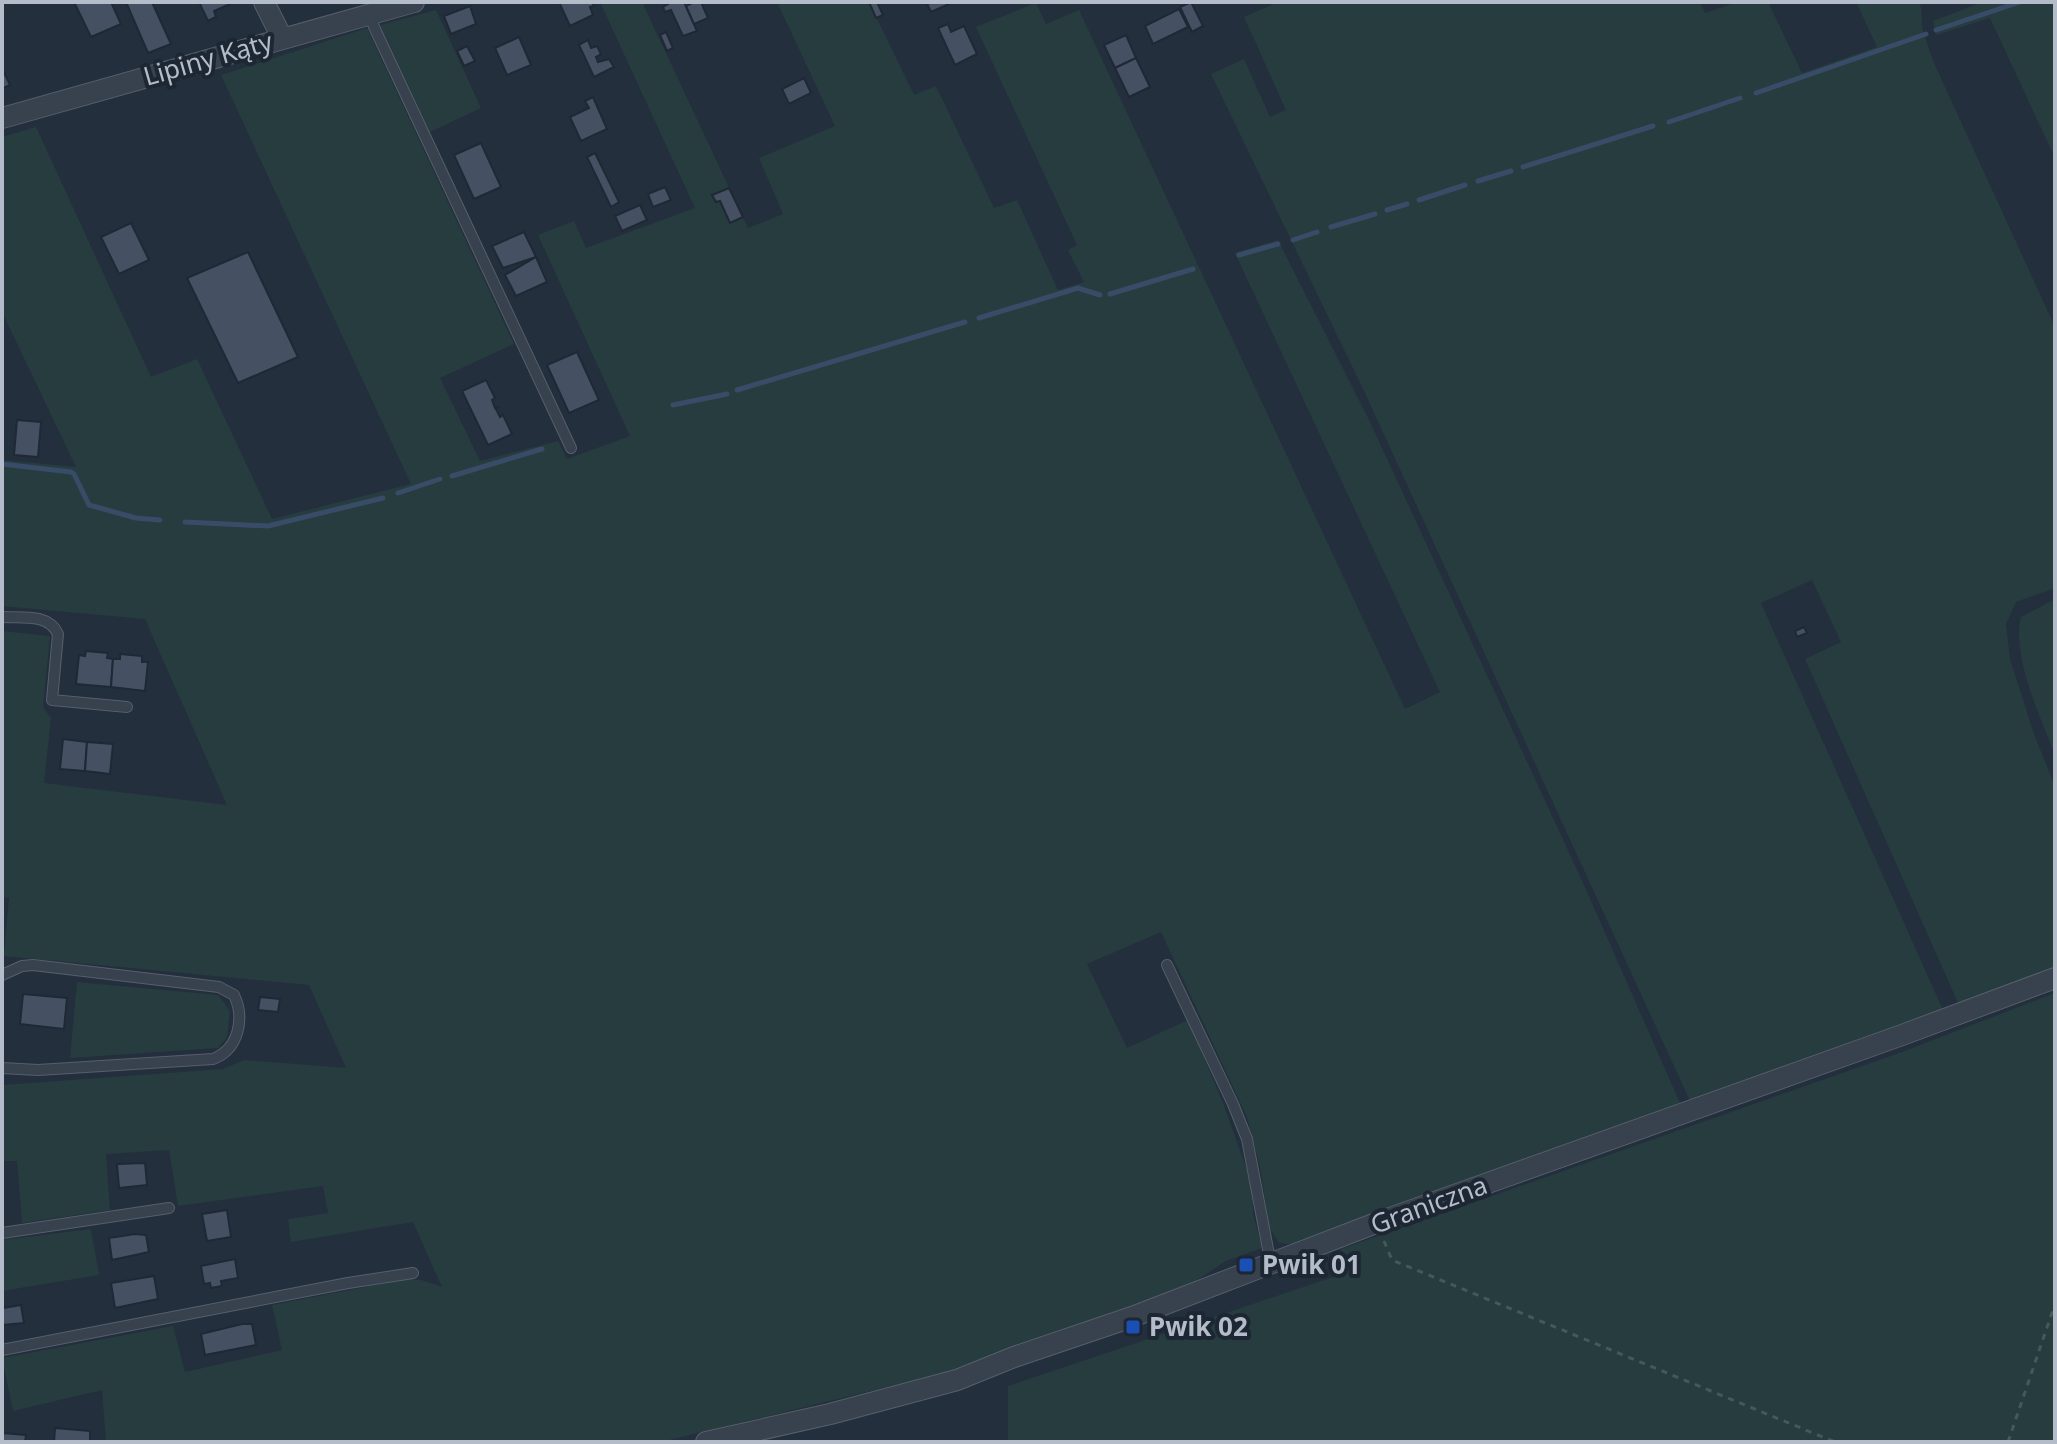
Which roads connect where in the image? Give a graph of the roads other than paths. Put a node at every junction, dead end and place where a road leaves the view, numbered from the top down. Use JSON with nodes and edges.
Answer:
{"nodes":[{"id":1,"x":264,"y":2,"type":"edge"},
{"id":2,"x":414,"y":2,"type":"edge"},
{"id":3,"x":370,"y":14,"type":"junction"},
{"id":4,"x":282,"y":38,"type":"junction"},
{"id":5,"x":2,"y":118,"type":"edge"},
{"id":6,"x":571,"y":448,"type":"dead end"},
{"id":7,"x":2,"y":617,"type":"edge"},
{"id":8,"x":127,"y":707,"type":"dead end"},
{"id":9,"x":1167,"y":965,"type":"dead end"},
{"id":10,"x":2,"y":975,"type":"edge"},
{"id":11,"x":2055,"y":978,"type":"edge"},
{"id":12,"x":2,"y":1068,"type":"edge"},
{"id":13,"x":169,"y":1208,"type":"dead end"},
{"id":14,"x":2,"y":1233,"type":"edge"},
{"id":15,"x":1271,"y":1265,"type":"junction"},
{"id":16,"x":413,"y":1273,"type":"dead end"},
{"id":17,"x":2,"y":1350,"type":"edge"},
{"id":18,"x":706,"y":1442,"type":"edge"}],
"edges":[{"from":1,"to":4,"type":"street"},
{"from":2,"to":3,"type":"street","name":"Lipiny Kąty"},
{"from":3,"to":4,"type":"street","name":"Lipiny Kąty"},
{"from":3,"to":6,"type":"lane"},
{"from":4,"to":5,"type":"street","name":"Lipiny Kąty"},
{"from":7,"to":8,"type":"lane"},
{"from":9,"to":15,"type":"lane"},
{"from":10,"to":12,"type":"lane"},
{"from":11,"to":15,"type":"street","name":"Graniczna"},
{"from":13,"to":14,"type":"lane"},
{"from":15,"to":18,"type":"street","name":"Graniczna"},
{"from":16,"to":17,"type":"lane"}]}
